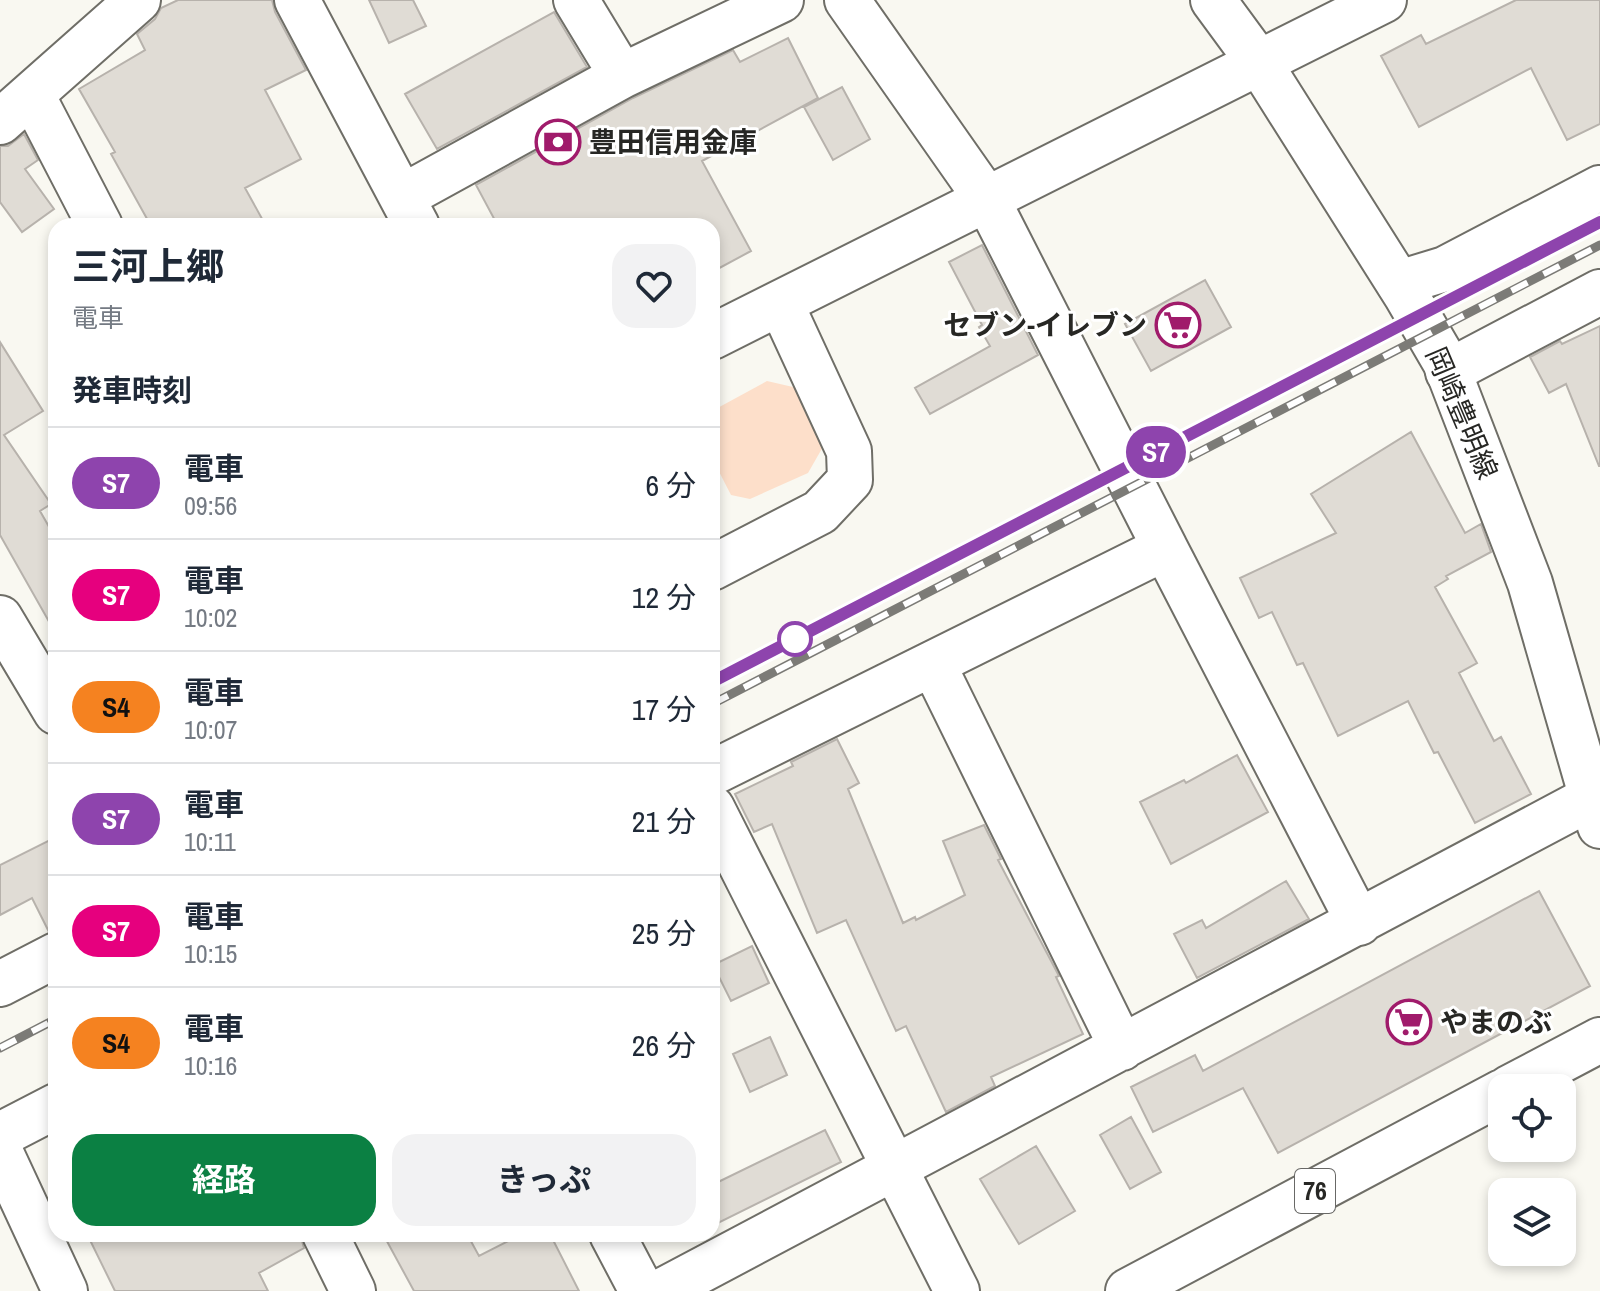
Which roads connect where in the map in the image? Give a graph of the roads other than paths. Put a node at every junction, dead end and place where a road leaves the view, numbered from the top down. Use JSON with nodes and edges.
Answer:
{"nodes":[{"id":1,"x":138,"y":0,"type":"edge"},
{"id":2,"x":297,"y":0,"type":"edge"},
{"id":3,"x":576,"y":0,"type":"edge"},
{"id":4,"x":781,"y":0,"type":"edge"},
{"id":5,"x":847,"y":0,"type":"edge"},
{"id":6,"x":1213,"y":0,"type":"edge"},
{"id":7,"x":1384,"y":0,"type":"edge"},
{"id":8,"x":1260,"y":64,"type":"junction"},
{"id":9,"x":622,"y":76,"type":"junction"},
{"id":10,"x":16,"y":108,"type":"edge"},
{"id":11,"x":1600,"y":188,"type":"edge"},
{"id":12,"x":988,"y":201,"type":"junction"},
{"id":13,"x":410,"y":212,"type":"edge"},
{"id":14,"x":94,"y":218,"type":"edge"},
{"id":15,"x":1399,"y":283,"type":"junction"},
{"id":16,"x":1600,"y":292,"type":"edge"},
{"id":17,"x":781,"y":304,"type":"junction"},
{"id":18,"x":720,"y":333,"type":"edge"},
{"id":19,"x":1448,"y":372,"type":"junction"},
{"id":20,"x":1165,"y":548,"type":"junction"},
{"id":21,"x":720,"y":564,"type":"edge"},
{"id":22,"x":0,"y":618,"type":"edge"},
{"id":23,"x":933,"y":664,"type":"junction"},
{"id":24,"x":30,"y":676,"type":"edge"},
{"id":25,"x":48,"y":701,"type":"edge"},
{"id":26,"x":720,"y":769,"type":"edge"},
{"id":27,"x":1597,"y":805,"type":"edge"},
{"id":28,"x":720,"y":824,"type":"edge"},
{"id":29,"x":1359,"y":923,"type":"junction"},
{"id":30,"x":48,"y":959,"type":"edge"},
{"id":31,"x":0,"y":984,"type":"edge"},
{"id":32,"x":1600,"y":1040,"type":"edge"},
{"id":33,"x":1122,"y":1048,"type":"junction"},
{"id":34,"x":1536,"y":1074,"type":"edge"},
{"id":35,"x":1488,"y":1099,"type":"edge"},
{"id":36,"x":48,"y":1110,"type":"edge"},
{"id":37,"x":0,"y":1135,"type":"edge"},
{"id":38,"x":0,"y":1151,"type":"edge"},
{"id":39,"x":896,"y":1169,"type":"junction"},
{"id":40,"x":329,"y":1242,"type":"edge"},
{"id":41,"x":616,"y":1242,"type":"edge"},
{"id":42,"x":65,"y":1291,"type":"edge"},
{"id":43,"x":353,"y":1291,"type":"edge"},
{"id":44,"x":642,"y":1291,"type":"edge"},
{"id":45,"x":662,"y":1291,"type":"edge"},
{"id":46,"x":957,"y":1291,"type":"edge"},
{"id":47,"x":1128,"y":1291,"type":"edge"}],
"edges":[{"from":1,"to":10,"type":"street"},
{"from":2,"to":13,"type":"street"},
{"from":3,"to":9,"type":"street"},
{"from":4,"to":9,"type":"street"},
{"from":5,"to":12,"type":"street"},
{"from":6,"to":8,"type":"street","name":"岡崎豊明線"},
{"from":7,"to":8,"type":"street"},
{"from":8,"to":12,"type":"street"},
{"from":8,"to":15,"type":"street","name":"岡崎豊明線"},
{"from":9,"to":13,"type":"street"},
{"from":10,"to":14,"type":"street"},
{"from":11,"to":15,"type":"street"},
{"from":12,"to":17,"type":"street"},
{"from":12,"to":20,"type":"street"},
{"from":15,"to":19,"type":"street","name":"岡崎豊明線"},
{"from":16,"to":19,"type":"street"},
{"from":17,"to":18,"type":"street"},
{"from":17,"to":21,"type":"street"},
{"from":19,"to":27,"type":"street","name":"岡崎豊明線"},
{"from":20,"to":23,"type":"street"},
{"from":20,"to":29,"type":"street"},
{"from":22,"to":24,"type":"street"},
{"from":23,"to":26,"type":"street"},
{"from":23,"to":33,"type":"street"},
{"from":24,"to":25,"type":"street"},
{"from":27,"to":29,"type":"street"},
{"from":28,"to":39,"type":"street"},
{"from":29,"to":33,"type":"street"},
{"from":30,"to":31,"type":"street"},
{"from":32,"to":34,"type":"street"},
{"from":33,"to":39,"type":"street"},
{"from":35,"to":47,"type":"street","number":"76"},
{"from":36,"to":37,"type":"street"},
{"from":38,"to":42,"type":"street"},
{"from":39,"to":45,"type":"street"},
{"from":39,"to":46,"type":"street"},
{"from":40,"to":43,"type":"street"},
{"from":41,"to":44,"type":"street"}]}
